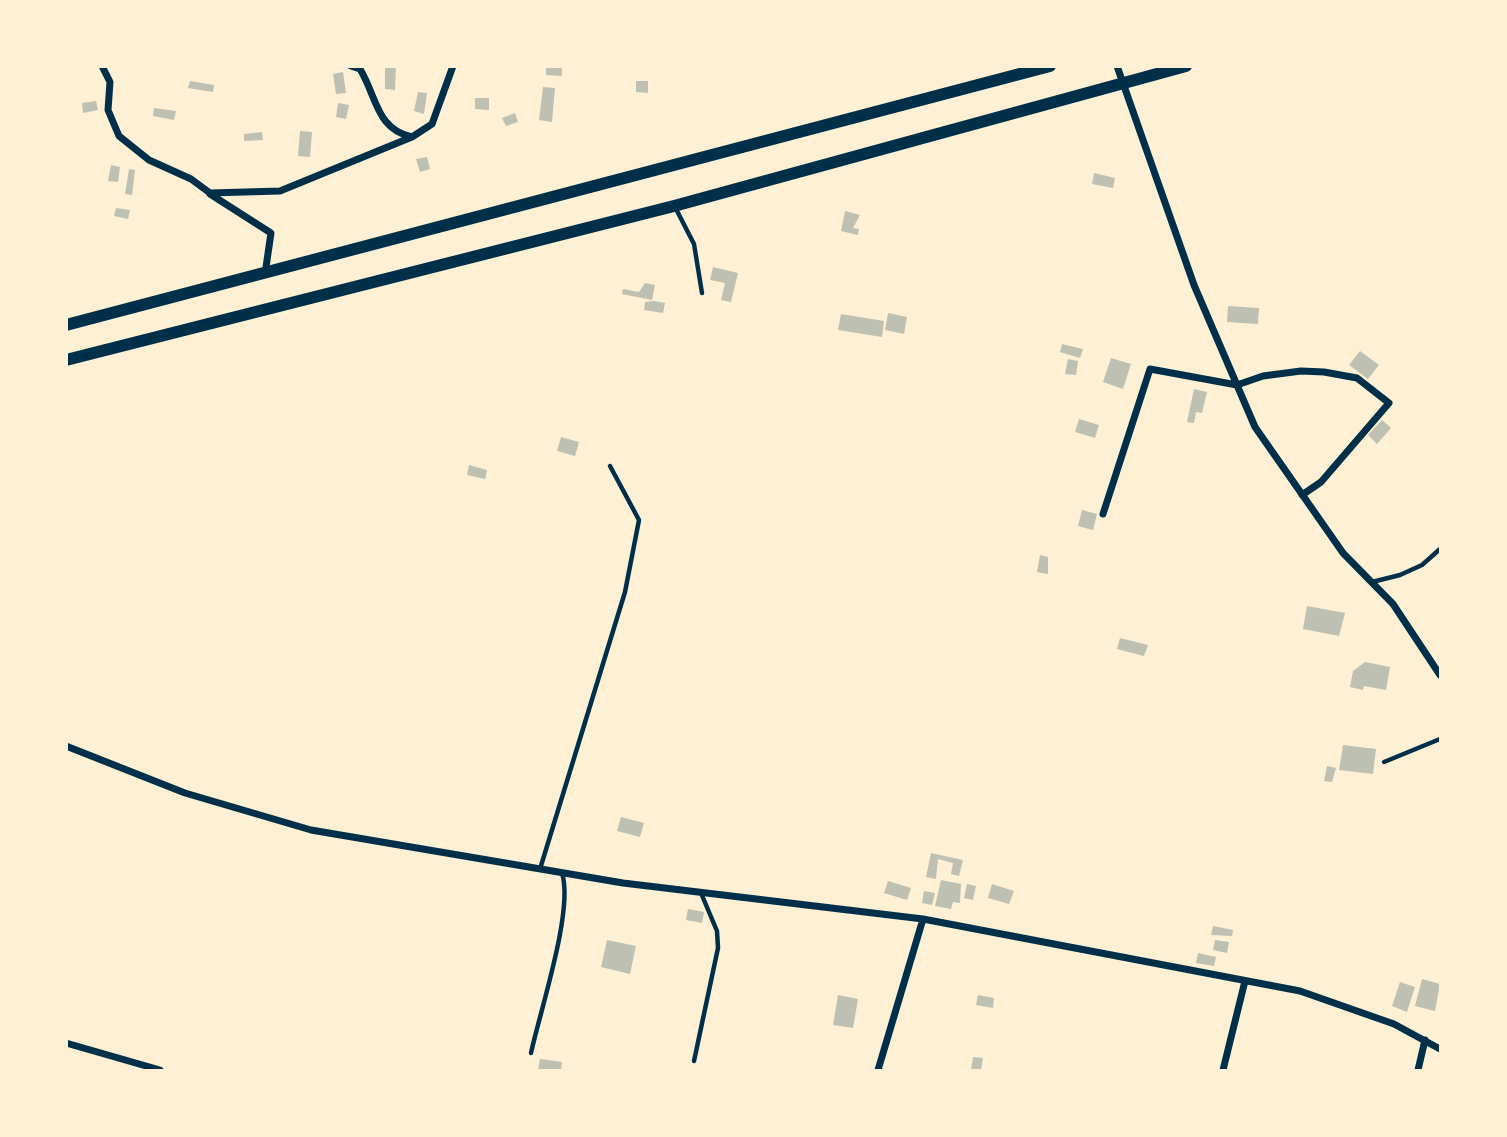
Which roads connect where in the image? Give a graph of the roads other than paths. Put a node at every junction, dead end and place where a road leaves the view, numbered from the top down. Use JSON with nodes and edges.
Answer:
{"nodes":[{"id":1,"x":102,"y":66,"type":"edge"},
{"id":2,"x":351,"y":66,"type":"edge"},
{"id":3,"x":453,"y":66,"type":"edge"},
{"id":4,"x":1050,"y":66,"type":"edge"},
{"id":5,"x":1117,"y":66,"type":"edge"},
{"id":6,"x":1186,"y":66,"type":"edge"},
{"id":7,"x":1025,"y":70,"type":"edge"},
{"id":8,"x":1122,"y":83,"type":"junction"},
{"id":9,"x":412,"y":137,"type":"junction"},
{"id":10,"x":210,"y":193,"type":"junction"},
{"id":11,"x":674,"y":206,"type":"junction"},
{"id":12,"x":265,"y":274,"type":"junction"},
{"id":13,"x":702,"y":293,"type":"dead end"},
{"id":14,"x":66,"y":325,"type":"edge"},
{"id":15,"x":66,"y":360,"type":"edge"},
{"id":16,"x":1237,"y":385,"type":"junction"},
{"id":17,"x":610,"y":466,"type":"dead end"},
{"id":18,"x":1302,"y":495,"type":"junction"},
{"id":19,"x":1103,"y":514,"type":"dead end"},
{"id":20,"x":1440,"y":549,"type":"edge"},
{"id":21,"x":1371,"y":582,"type":"junction"},
{"id":22,"x":1440,"y":675,"type":"edge"},
{"id":23,"x":1440,"y":739,"type":"edge"},
{"id":24,"x":66,"y":746,"type":"edge"},
{"id":25,"x":1384,"y":762,"type":"dead end"},
{"id":26,"x":540,"y":869,"type":"junction"},
{"id":27,"x":561,"y":872,"type":"junction"},
{"id":28,"x":701,"y":892,"type":"junction"},
{"id":29,"x":923,"y":919,"type":"junction"},
{"id":30,"x":1245,"y":981,"type":"junction"},
{"id":31,"x":1425,"y":1040,"type":"junction"},
{"id":32,"x":66,"y":1043,"type":"edge"},
{"id":33,"x":1440,"y":1049,"type":"edge"},
{"id":34,"x":531,"y":1053,"type":"dead end"},
{"id":35,"x":694,"y":1061,"type":"dead end"},
{"id":36,"x":160,"y":1070,"type":"edge"},
{"id":37,"x":878,"y":1070,"type":"edge"},
{"id":38,"x":1223,"y":1070,"type":"edge"},
{"id":39,"x":1418,"y":1070,"type":"edge"}],
"edges":[{"from":1,"to":10,"type":"street"},
{"from":2,"to":9,"type":"street"},
{"from":3,"to":9,"type":"street"},
{"from":4,"to":7,"type":"main road"},
{"from":5,"to":8,"type":"street"},
{"from":6,"to":8,"type":"main road"},
{"from":7,"to":12,"type":"main road"},
{"from":8,"to":11,"type":"main road"},
{"from":8,"to":16,"type":"street"},
{"from":9,"to":10,"type":"street"},
{"from":10,"to":12,"type":"street"},
{"from":11,"to":13,"type":"lane"},
{"from":11,"to":15,"type":"main road"},
{"from":12,"to":14,"type":"main road"},
{"from":16,"to":18,"type":"street"},
{"from":16,"to":18,"type":"street"},
{"from":16,"to":19,"type":"street"},
{"from":17,"to":26,"type":"lane"},
{"from":18,"to":21,"type":"street"},
{"from":20,"to":21,"type":"lane"},
{"from":21,"to":22,"type":"street"},
{"from":23,"to":25,"type":"lane"},
{"from":24,"to":26,"type":"street"},
{"from":26,"to":27,"type":"street"},
{"from":27,"to":28,"type":"street"},
{"from":27,"to":34,"type":"lane"},
{"from":28,"to":29,"type":"street"},
{"from":28,"to":35,"type":"lane"},
{"from":29,"to":30,"type":"street"},
{"from":29,"to":37,"type":"street"},
{"from":30,"to":31,"type":"street"},
{"from":30,"to":38,"type":"street"},
{"from":31,"to":33,"type":"street"},
{"from":31,"to":39,"type":"street"},
{"from":32,"to":36,"type":"street"}]}
